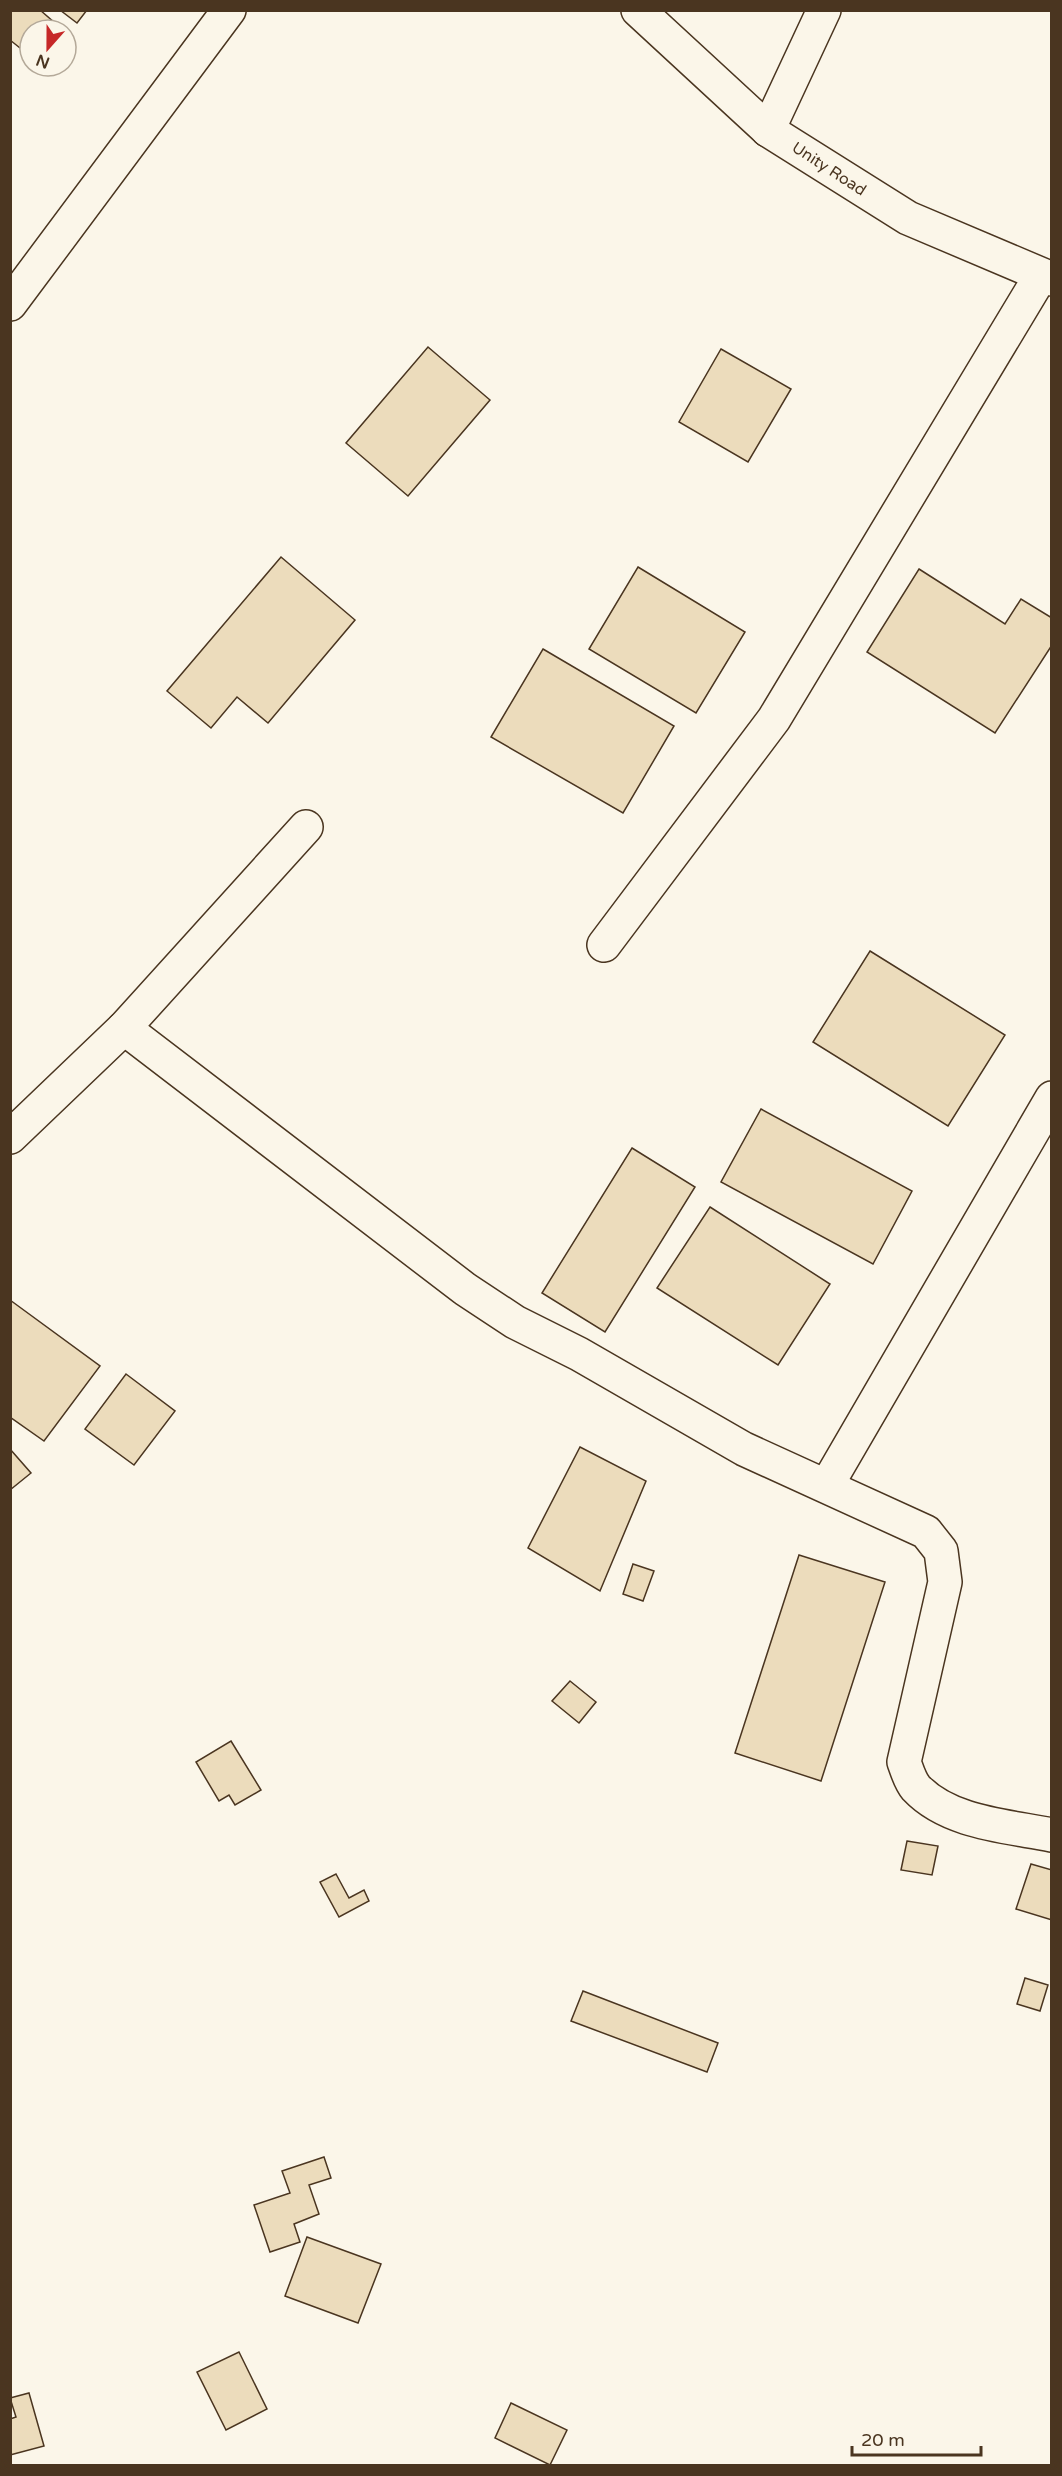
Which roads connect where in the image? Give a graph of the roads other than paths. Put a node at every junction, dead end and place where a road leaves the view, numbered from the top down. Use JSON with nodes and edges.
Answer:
{"nodes":[{"id":1,"x":229,"y":10,"type":"edge"},
{"id":2,"x":638,"y":10,"type":"edge"},
{"id":3,"x":824,"y":10,"type":"edge"},
{"id":4,"x":768,"y":130,"type":"junction"},
{"id":5,"x":1046,"y":278,"type":"edge"},
{"id":6,"x":10,"y":304,"type":"edge"},
{"id":7,"x":306,"y":827,"type":"dead end"},
{"id":8,"x":604,"y":945,"type":"dead end"},
{"id":9,"x":124,"y":1028,"type":"junction"},
{"id":10,"x":1052,"y":1098,"type":"edge"},
{"id":11,"x":10,"y":1137,"type":"edge"},
{"id":12,"x":827,"y":1485,"type":"junction"},
{"id":13,"x":1052,"y":1835,"type":"edge"}],
"edges":[{"from":1,"to":6,"type":"street"},
{"from":2,"to":4,"type":"street","name":"Unity Road"},
{"from":3,"to":4,"type":"street"},
{"from":4,"to":5,"type":"street","name":"Unity Road"},
{"from":5,"to":8,"type":"street"},
{"from":7,"to":9,"type":"street"},
{"from":9,"to":11,"type":"street"},
{"from":9,"to":12,"type":"street"},
{"from":10,"to":12,"type":"street"},
{"from":12,"to":13,"type":"street"}]}
